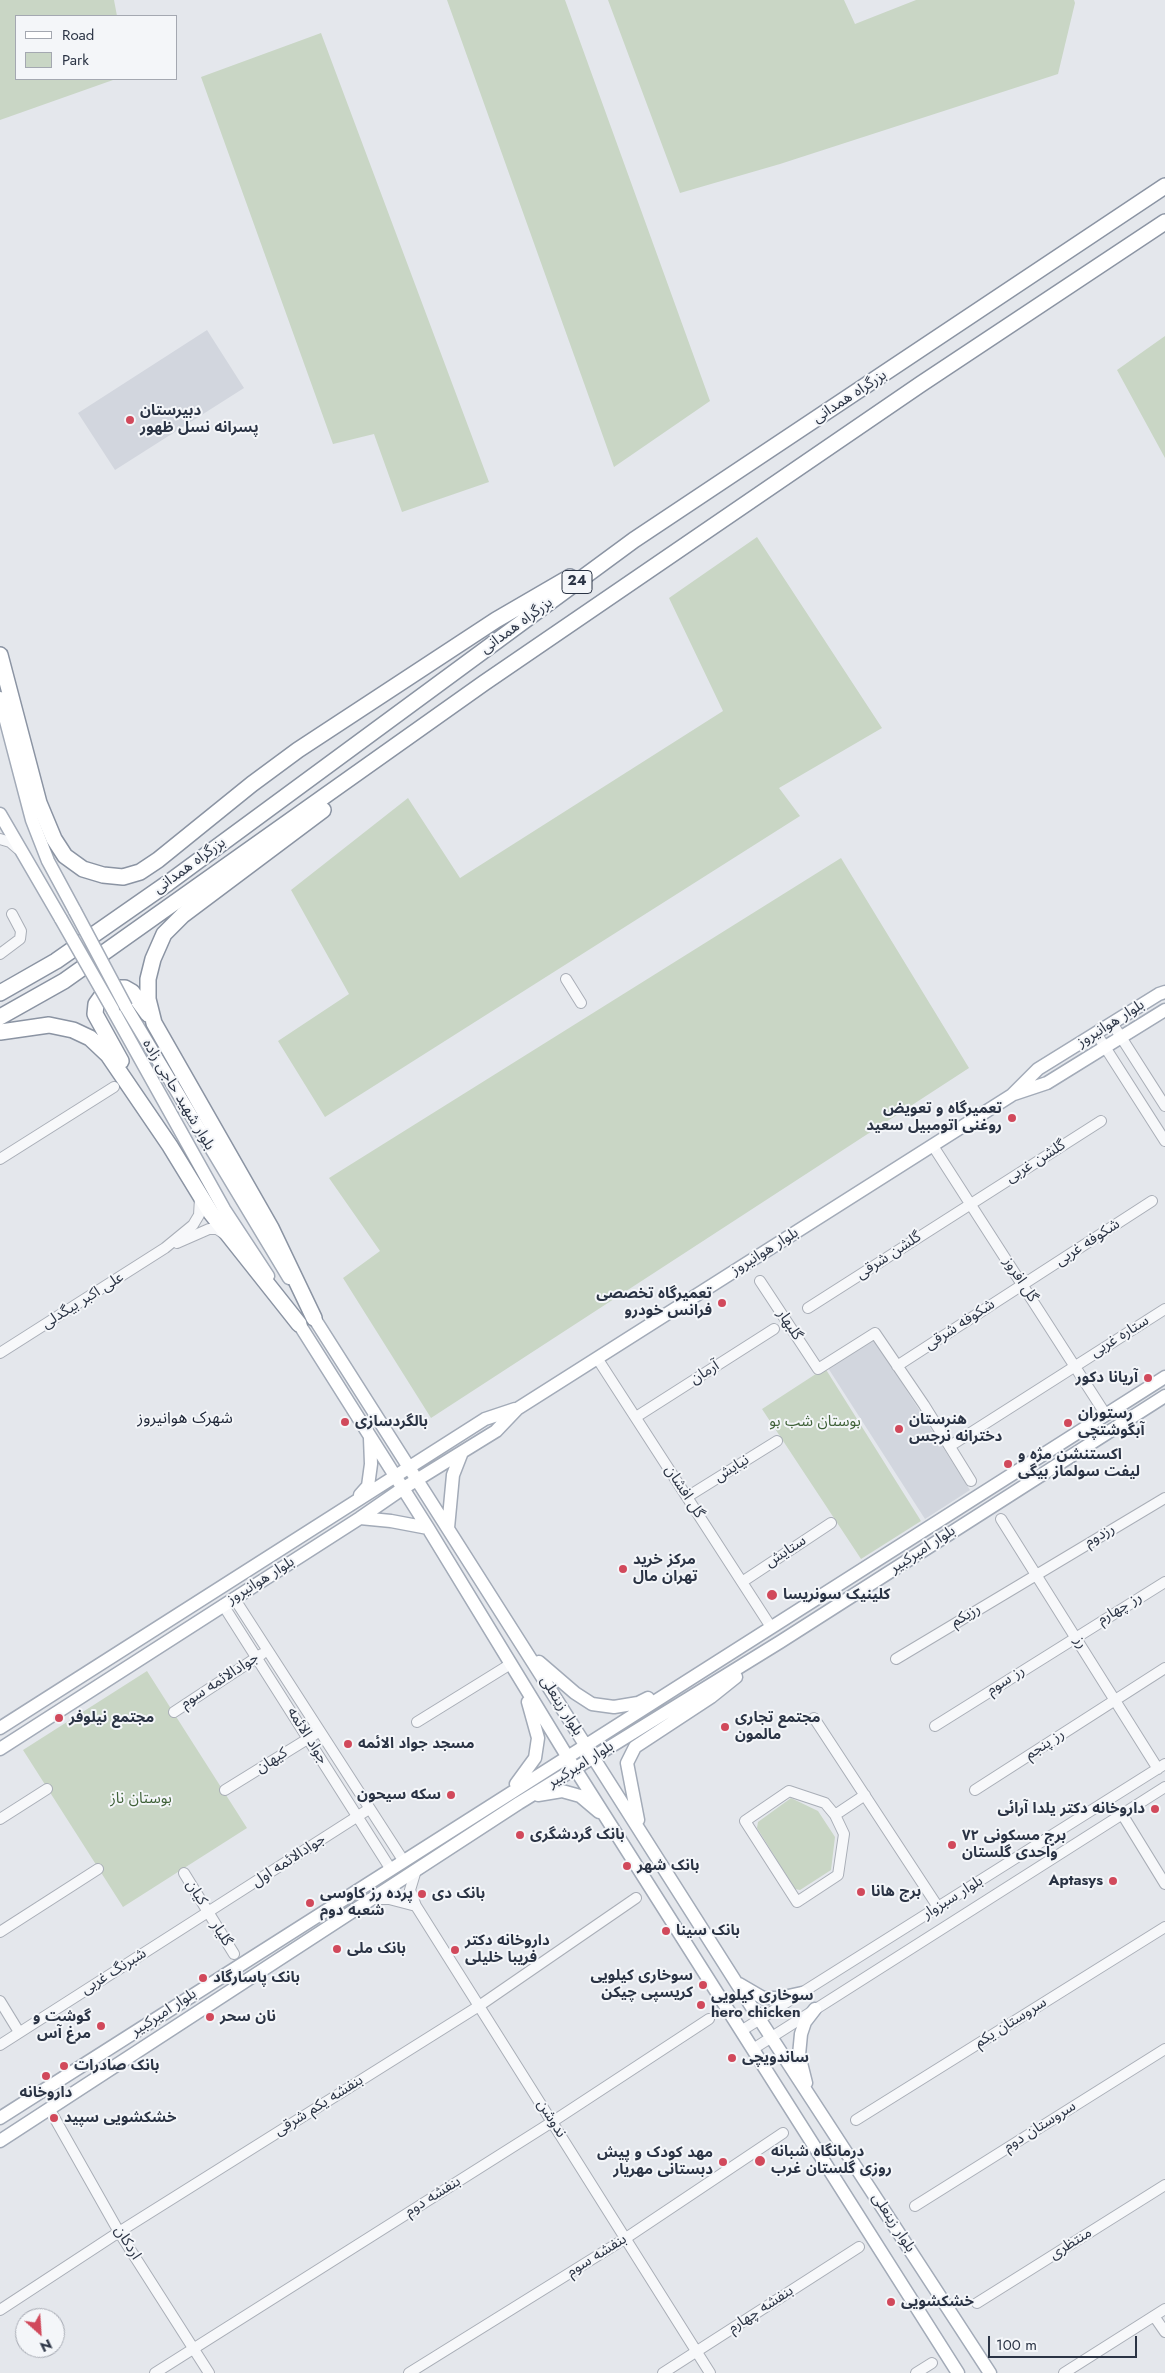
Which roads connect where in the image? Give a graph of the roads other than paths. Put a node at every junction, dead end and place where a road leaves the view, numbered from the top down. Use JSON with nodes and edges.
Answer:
{"nodes":[{"id":1,"x":1165,"y":186,"type":"edge"},
{"id":2,"x":1165,"y":222,"type":"edge"},
{"id":3,"x":634,"y":540,"type":"junction"},
{"id":4,"x":0,"y":655,"type":"edge"},
{"id":5,"x":484,"y":683,"type":"junction"},
{"id":6,"x":0,"y":698,"type":"edge"},
{"id":7,"x":0,"y":814,"type":"edge"},
{"id":8,"x":0,"y":839,"type":"edge"},
{"id":9,"x":28,"y":861,"type":"junction"},
{"id":10,"x":12,"y":914,"type":"dead end"},
{"id":11,"x":0,"y":954,"type":"edge"},
{"id":12,"x":566,"y":979,"type":"dead end"},
{"id":13,"x":1165,"y":992,"type":"edge"},
{"id":14,"x":0,"y":993,"type":"edge"},
{"id":15,"x":581,"y":1003,"type":"dead end"},
{"id":16,"x":1165,"y":1010,"type":"edge"},
{"id":17,"x":0,"y":1017,"type":"edge"},
{"id":18,"x":154,"y":1023,"type":"junction"},
{"id":19,"x":1112,"y":1023,"type":"junction"},
{"id":20,"x":0,"y":1032,"type":"edge"},
{"id":21,"x":1096,"y":1033,"type":"junction"},
{"id":22,"x":1121,"y":1038,"type":"junction"},
{"id":23,"x":1106,"y":1048,"type":"junction"},
{"id":24,"x":114,"y":1087,"type":"dead end"},
{"id":25,"x":1012,"y":1095,"type":"junction"},
{"id":26,"x":1165,"y":1106,"type":"edge"},
{"id":27,"x":1101,"y":1121,"type":"dead end"},
{"id":28,"x":1165,"y":1141,"type":"edge"},
{"id":29,"x":170,"y":1146,"type":"junction"},
{"id":30,"x":933,"y":1146,"type":"junction"},
{"id":31,"x":0,"y":1159,"type":"edge"},
{"id":32,"x":198,"y":1192,"type":"junction"},
{"id":33,"x":1152,"y":1202,"type":"dead end"},
{"id":34,"x":971,"y":1204,"type":"junction"},
{"id":35,"x":235,"y":1244,"type":"junction"},
{"id":36,"x":165,"y":1248,"type":"junction"},
{"id":37,"x":760,"y":1281,"type":"dead end"},
{"id":38,"x":1023,"y":1285,"type":"junction"},
{"id":39,"x":808,"y":1308,"type":"dead end"},
{"id":40,"x":1165,"y":1308,"type":"edge"},
{"id":41,"x":314,"y":1318,"type":"junction"},
{"id":42,"x":299,"y":1324,"type":"junction"},
{"id":43,"x":774,"y":1330,"type":"dead end"},
{"id":44,"x":0,"y":1353,"type":"edge"},
{"id":45,"x":597,"y":1358,"type":"junction"},
{"id":46,"x":897,"y":1366,"type":"junction"},
{"id":47,"x":1074,"y":1366,"type":"junction"},
{"id":48,"x":1165,"y":1377,"type":"edge"},
{"id":49,"x":1165,"y":1396,"type":"edge"},
{"id":50,"x":517,"y":1409,"type":"junction"},
{"id":51,"x":1106,"y":1415,"type":"junction"},
{"id":52,"x":636,"y":1417,"type":"junction"},
{"id":53,"x":370,"y":1436,"type":"junction"},
{"id":54,"x":777,"y":1441,"type":"dead end"},
{"id":55,"x":950,"y":1446,"type":"junction"},
{"id":56,"x":462,"y":1452,"type":"junction"},
{"id":57,"x":409,"y":1466,"type":"junction"},
{"id":58,"x":394,"y":1476,"type":"junction"},
{"id":59,"x":417,"y":1480,"type":"junction"},
{"id":60,"x":972,"y":1481,"type":"dead end"},
{"id":61,"x":402,"y":1489,"type":"junction"},
{"id":62,"x":687,"y":1496,"type":"junction"},
{"id":63,"x":1165,"y":1498,"type":"edge"},
{"id":64,"x":355,"y":1501,"type":"junction"},
{"id":65,"x":360,"y":1518,"type":"junction"},
{"id":66,"x":1001,"y":1520,"type":"dead end"},
{"id":67,"x":831,"y":1523,"type":"dead end"},
{"id":68,"x":428,"y":1528,"type":"junction"},
{"id":69,"x":448,"y":1528,"type":"junction"},
{"id":70,"x":1036,"y":1573,"type":"junction"},
{"id":71,"x":742,"y":1582,"type":"junction"},
{"id":72,"x":1165,"y":1582,"type":"edge"},
{"id":73,"x":229,"y":1601,"type":"junction"},
{"id":74,"x":771,"y":1627,"type":"junction"},
{"id":75,"x":1076,"y":1636,"type":"junction"},
{"id":76,"x":780,"y":1642,"type":"junction"},
{"id":77,"x":267,"y":1651,"type":"junction"},
{"id":78,"x":526,"y":1651,"type":"junction"},
{"id":79,"x":258,"y":1657,"type":"junction"},
{"id":80,"x":896,"y":1659,"type":"dead end"},
{"id":81,"x":507,"y":1660,"type":"junction"},
{"id":82,"x":1165,"y":1668,"type":"edge"},
{"id":83,"x":686,"y":1680,"type":"junction"},
{"id":84,"x":1114,"y":1700,"type":"junction"},
{"id":85,"x":174,"y":1712,"type":"dead end"},
{"id":86,"x":814,"y":1718,"type":"dead end"},
{"id":87,"x":417,"y":1722,"type":"dead end"},
{"id":88,"x":935,"y":1726,"type":"dead end"},
{"id":89,"x":0,"y":1728,"type":"edge"},
{"id":90,"x":319,"y":1731,"type":"junction"},
{"id":91,"x":309,"y":1738,"type":"junction"},
{"id":92,"x":585,"y":1744,"type":"junction"},
{"id":93,"x":0,"y":1749,"type":"edge"},
{"id":94,"x":567,"y":1756,"type":"junction"},
{"id":95,"x":593,"y":1758,"type":"junction"},
{"id":96,"x":1162,"y":1766,"type":"edge"},
{"id":97,"x":575,"y":1769,"type":"junction"},
{"id":98,"x":1165,"y":1787,"type":"edge"},
{"id":99,"x":47,"y":1789,"type":"dead end"},
{"id":100,"x":225,"y":1790,"type":"dead end"},
{"id":101,"x":975,"y":1790,"type":"dead end"},
{"id":102,"x":511,"y":1791,"type":"junction"},
{"id":103,"x":865,"y":1796,"type":"junction"},
{"id":104,"x":519,"y":1803,"type":"junction"},
{"id":105,"x":369,"y":1809,"type":"junction"},
{"id":106,"x":1122,"y":1814,"type":"junction"},
{"id":107,"x":835,"y":1815,"type":"junction"},
{"id":108,"x":358,"y":1816,"type":"junction"},
{"id":109,"x":0,"y":1819,"type":"edge"},
{"id":110,"x":641,"y":1832,"type":"junction"},
{"id":111,"x":623,"y":1841,"type":"junction"},
{"id":112,"x":403,"y":1860,"type":"junction"},
{"id":113,"x":390,"y":1868,"type":"junction"},
{"id":114,"x":98,"y":1869,"type":"dead end"},
{"id":115,"x":416,"y":1870,"type":"junction"},
{"id":116,"x":184,"y":1873,"type":"dead end"},
{"id":117,"x":1165,"y":1884,"type":"edge"},
{"id":118,"x":636,"y":1898,"type":"dead end"},
{"id":119,"x":369,"y":1900,"type":"junction"},
{"id":120,"x":416,"y":1906,"type":"junction"},
{"id":121,"x":938,"y":1908,"type":"junction"},
{"id":122,"x":208,"y":1913,"type":"junction"},
{"id":123,"x":1165,"y":1926,"type":"edge"},
{"id":124,"x":0,"y":1932,"type":"edge"},
{"id":125,"x":234,"y":1954,"type":"dead end"},
{"id":126,"x":736,"y":1983,"type":"junction"},
{"id":127,"x":802,"y":1993,"type":"junction"},
{"id":128,"x":0,"y":2001,"type":"edge"},
{"id":129,"x":479,"y":2006,"type":"junction"},
{"id":130,"x":815,"y":2009,"type":"junction"},
{"id":131,"x":709,"y":2019,"type":"dead end"},
{"id":132,"x":760,"y":2020,"type":"junction"},
{"id":133,"x":741,"y":2031,"type":"junction"},
{"id":134,"x":19,"y":2032,"type":"junction"},
{"id":135,"x":772,"y":2036,"type":"junction"},
{"id":136,"x":0,"y":2044,"type":"edge"},
{"id":137,"x":752,"y":2049,"type":"junction"},
{"id":138,"x":1165,"y":2049,"type":"edge"},
{"id":139,"x":809,"y":2095,"type":"junction"},
{"id":140,"x":50,"y":2110,"type":"junction"},
{"id":141,"x":0,"y":2118,"type":"edge"},
{"id":142,"x":856,"y":2120,"type":"dead end"},
{"id":143,"x":552,"y":2122,"type":"junction"},
{"id":144,"x":783,"y":2133,"type":"dead end"},
{"id":145,"x":0,"y":2141,"type":"edge"},
{"id":146,"x":1165,"y":2185,"type":"edge"},
{"id":147,"x":916,"y":2206,"type":"dead end"},
{"id":148,"x":119,"y":2232,"type":"junction"},
{"id":149,"x":626,"y":2238,"type":"junction"},
{"id":150,"x":859,"y":2247,"type":"dead end"},
{"id":151,"x":977,"y":2303,"type":"dead end"},
{"id":152,"x":1165,"y":2309,"type":"edge"},
{"id":153,"x":0,"y":2310,"type":"edge"},
{"id":154,"x":1154,"y":2316,"type":"junction"},
{"id":155,"x":1165,"y":2332,"type":"edge"},
{"id":156,"x":194,"y":2349,"type":"junction"},
{"id":157,"x":697,"y":2352,"type":"junction"},
{"id":158,"x":932,"y":2363,"type":"dead end"},
{"id":159,"x":155,"y":2373,"type":"edge"},
{"id":160,"x":209,"y":2373,"type":"edge"},
{"id":161,"x":409,"y":2373,"type":"edge"},
{"id":162,"x":664,"y":2373,"type":"edge"},
{"id":163,"x":710,"y":2373,"type":"edge"},
{"id":164,"x":916,"y":2373,"type":"edge"},
{"id":165,"x":958,"y":2373,"type":"edge"},
{"id":166,"x":990,"y":2373,"type":"edge"},
{"id":167,"x":1064,"y":2373,"type":"edge"}],
"edges":[{"from":1,"to":3,"type":"highway","name":"بزرگراه همدانی","number":"24"},
{"from":2,"to":5,"type":"highway","name":"بزرگراه همدانی","number":"24"},
{"from":3,"to":4,"type":"highway"},
{"from":3,"to":14,"type":"highway","name":"بزرگراه همدانی","number":"24"},
{"from":5,"to":17,"type":"highway","name":"بزرگراه همدانی","number":"24"},
{"from":5,"to":18,"type":"highway"},
{"from":6,"to":41,"type":"main road","name":"بلوار شهید حاجی زاده","bridge":true},
{"from":7,"to":9,"type":"main road","name":"بلوار شهید حاجی زاده"},
{"from":8,"to":9,"type":"street"},
{"from":9,"to":42,"type":"main road","name":"بلوار شهید حاجی زاده","bridge":true},
{"from":10,"to":11,"type":"street"},
{"from":12,"to":15,"type":"street"},
{"from":13,"to":19,"type":"main road","name":"بلوار هوانیروز"},
{"from":16,"to":22,"type":"main road","name":"بلوار هوانیروز"},
{"from":18,"to":29,"type":"highway"},
{"from":18,"to":41,"type":"highway"},
{"from":19,"to":21,"type":"main road","name":"بلوار هوانیروز"},
{"from":19,"to":22,"type":"street"},
{"from":20,"to":29,"type":"highway"},
{"from":21,"to":23,"type":"street"},
{"from":21,"to":25,"type":"main road","name":"بلوار هوانیروز"},
{"from":22,"to":23,"type":"main road","name":"بلوار هوانیروز"},
{"from":22,"to":26,"type":"street"},
{"from":23,"to":25,"type":"main road","name":"بلوار هوانیروز"},
{"from":23,"to":28,"type":"street"},
{"from":24,"to":31,"type":"street"},
{"from":25,"to":30,"type":"main road","name":"بلوار هوانیروز"},
{"from":27,"to":34,"type":"street","name":"گلشن غربی"},
{"from":29,"to":32,"type":"highway"},
{"from":30,"to":34,"type":"street","name":"گل افروز"},
{"from":30,"to":45,"type":"main road","name":"بلوار هوانیروز"},
{"from":32,"to":35,"type":"highway"},
{"from":32,"to":36,"type":"street","name":"علی اکبر بیگدلی"},
{"from":33,"to":38,"type":"street","name":"شکوفه غربی"},
{"from":34,"to":38,"type":"street","name":"گل افروز"},
{"from":34,"to":39,"type":"street","name":"گلشن شرقی"},
{"from":35,"to":36,"type":"street","name":"علی اکبر بیگدلی"},
{"from":35,"to":42,"type":"highway"},
{"from":36,"to":44,"type":"street","name":"علی اکبر بیگدلی"},
{"from":37,"to":46,"type":"street","name":"گلبهار"},
{"from":38,"to":46,"type":"street","name":"شکوفه شرقی"},
{"from":38,"to":47,"type":"street","name":"گل افروز"},
{"from":40,"to":47,"type":"street","name":"ستاره غربی"},
{"from":41,"to":57,"type":"main road","name":"بلوار شهید حاجی زاده"},
{"from":42,"to":53,"type":"main road","name":"بلوار شهید حاجی زاده"},
{"from":43,"to":52,"type":"street","name":"آرمان"},
{"from":45,"to":50,"type":"main road","name":"بلوار هوانیروز"},
{"from":45,"to":52,"type":"street","name":"گل افشان"},
{"from":46,"to":55,"type":"street"},
{"from":47,"to":51,"type":"street","name":"گل افروز"},
{"from":47,"to":55,"type":"street","name":"ستاره غربی"},
{"from":48,"to":51,"type":"main road","name":"بلوار امیرکبیر"},
{"from":49,"to":76,"type":"main road","name":"بلوار امیرکبیر"},
{"from":50,"to":56,"type":"main road","name":"بلوار هوانیروز"},
{"from":50,"to":57,"type":"main road","name":"بلوار هوانیروز"},
{"from":51,"to":74,"type":"main road","name":"بلوار امیرکبیر"},
{"from":52,"to":62,"type":"street","name":"گل افشان"},
{"from":53,"to":58,"type":"main road","name":"بلوار شهید حاجی زاده"},
{"from":53,"to":64,"type":"main road"},
{"from":54,"to":62,"type":"street","name":"نیایش"},
{"from":55,"to":60,"type":"street"},
{"from":56,"to":59,"type":"main road","name":"بلوار هوانیروز"},
{"from":56,"to":69,"type":"main road"},
{"from":57,"to":58,"type":"main road","name":"بلوار هوانیروز"},
{"from":57,"to":59,"type":"main road","name":"بلوار زینعلی"},
{"from":58,"to":61,"type":"main road","name":"بلوار زینعلی"},
{"from":58,"to":64,"type":"main road","name":"بلوار هوانیروز"},
{"from":59,"to":61,"type":"main road","name":"بلوار هوانیروز"},
{"from":59,"to":69,"type":"main road","name":"بلوار زینعلی"},
{"from":61,"to":65,"type":"main road","name":"بلوار هوانیروز"},
{"from":61,"to":68,"type":"main road","name":"بلوار زینعلی"},
{"from":62,"to":71,"type":"street","name":"گل افشان"},
{"from":63,"to":70,"type":"street","name":"رزدوم"},
{"from":64,"to":89,"type":"main road","name":"بلوار هوانیروز"},
{"from":65,"to":68,"type":"main road"},
{"from":65,"to":73,"type":"main road","name":"بلوار هوانیروز"},
{"from":66,"to":70,"type":"street","name":"رز"},
{"from":67,"to":71,"type":"street","name":"ستایش"},
{"from":68,"to":81,"type":"main road","name":"بلوار زینعلی"},
{"from":69,"to":78,"type":"main road","name":"بلوار زینعلی"},
{"from":70,"to":75,"type":"street","name":"رز"},
{"from":70,"to":80,"type":"street","name":"رزیکم"},
{"from":71,"to":74,"type":"street","name":"گل افشان"},
{"from":72,"to":75,"type":"street","name":"رز چهارم"},
{"from":73,"to":77,"type":"street","name":"جواد الائمه"},
{"from":73,"to":79,"type":"street","name":"جواد الائمه"},
{"from":73,"to":93,"type":"main road","name":"بلوار هوانیروز"},
{"from":74,"to":83,"type":"main road","name":"بلوار امیرکبیر"},
{"from":75,"to":84,"type":"street","name":"رز"},
{"from":75,"to":88,"type":"street","name":"رز سوم"},
{"from":76,"to":95,"type":"main road","name":"بلوار امیرکبیر"},
{"from":76,"to":110,"type":"main road"},
{"from":77,"to":79,"type":"street","name":"جوادالائمه سوم"},
{"from":77,"to":90,"type":"street","name":"جواد الائمه"},
{"from":78,"to":83,"type":"main road"},
{"from":78,"to":92,"type":"main road","name":"بلوار زینعلی"},
{"from":79,"to":85,"type":"street","name":"جوادالائمه سوم"},
{"from":79,"to":91,"type":"street","name":"جواد الائمه"},
{"from":81,"to":87,"type":"street"},
{"from":81,"to":94,"type":"main road","name":"بلوار زینعلی"},
{"from":81,"to":102,"type":"main road"},
{"from":82,"to":84,"type":"street","name":"رز پنجم"},
{"from":83,"to":92,"type":"main road","name":"بلوار امیرکبیر"},
{"from":84,"to":96,"type":"street","name":"رز"},
{"from":84,"to":101,"type":"street","name":"رز پنجم"},
{"from":86,"to":103,"type":"street"},
{"from":90,"to":91,"type":"street","name":"کیهان"},
{"from":90,"to":105,"type":"street","name":"جواد الائمه"},
{"from":91,"to":100,"type":"street","name":"کیهان"},
{"from":91,"to":108,"type":"street","name":"جواد الائمه"},
{"from":92,"to":94,"type":"main road","name":"بلوار امیرکبیر"},
{"from":92,"to":95,"type":"main road","name":"بلوار زینعلی"},
{"from":94,"to":97,"type":"main road","name":"بلوار زینعلی"},
{"from":94,"to":102,"type":"main road","name":"بلوار امیرکبیر"},
{"from":95,"to":97,"type":"main road","name":"بلوار امیرکبیر"},
{"from":95,"to":110,"type":"main road","name":"بلوار زینعلی"},
{"from":96,"to":121,"type":"street","name":"بلوار سبزوار"},
{"from":97,"to":104,"type":"main road","name":"بلوار امیرکبیر"},
{"from":97,"to":111,"type":"main road","name":"بلوار زینعلی"},
{"from":98,"to":106,"type":"street","name":"بلوار سبزوار"},
{"from":99,"to":109,"type":"street"},
{"from":102,"to":112,"type":"main road","name":"بلوار امیرکبیر"},
{"from":103,"to":107,"type":"street"},
{"from":103,"to":121,"type":"street"},
{"from":104,"to":111,"type":"main road"},
{"from":104,"to":115,"type":"main road","name":"بلوار امیرکبیر"},
{"from":105,"to":108,"type":"street","name":"جوادالائمه اول"},
{"from":105,"to":112,"type":"street","name":"جواد الائمه"},
{"from":106,"to":117,"type":"street"},
{"from":106,"to":130,"type":"street","name":"بلوار سبزوار"},
{"from":107,"to":107,"type":"street"},
{"from":108,"to":113,"type":"street","name":"جواد الائمه"},
{"from":108,"to":122,"type":"street","name":"جوادالائمه اول"},
{"from":110,"to":126,"type":"main road","name":"بلوار زینعلی"},
{"from":111,"to":133,"type":"main road","name":"بلوار زینعلی"},
{"from":112,"to":113,"type":"main road","name":"بلوار امیرکبیر"},
{"from":113,"to":141,"type":"main road","name":"بلوار امیرکبیر"},
{"from":114,"to":124,"type":"street"},
{"from":115,"to":119,"type":"main road","name":"بلوار امیرکبیر"},
{"from":115,"to":120,"type":"street"},
{"from":116,"to":122,"type":"street","name":"کیان"},
{"from":118,"to":129,"type":"street","name":"بنفشه یکم شرقی"},
{"from":119,"to":120,"type":"street"},
{"from":119,"to":140,"type":"main road","name":"بلوار امیرکبیر"},
{"from":120,"to":129,"type":"street","name":"ندوشن"},
{"from":121,"to":127,"type":"street","name":"بلوار سبزوار"},
{"from":122,"to":125,"type":"street","name":"گلیار"},
{"from":122,"to":134,"type":"street","name":"شبرنگ غربی"},
{"from":123,"to":142,"type":"street","name":"سروستان یکم"},
{"from":126,"to":127,"type":"main road"},
{"from":126,"to":132,"type":"main road","name":"بلوار زینعلی"},
{"from":127,"to":132,"type":"street","name":"بلوار سبزوار"},
{"from":128,"to":134,"type":"street"},
{"from":129,"to":143,"type":"street","name":"ندوشن"},
{"from":129,"to":148,"type":"street","name":"بنفشه یکم شرقی"},
{"from":130,"to":135,"type":"street","name":"بلوار سبزوار"},
{"from":130,"to":139,"type":"main road"},
{"from":131,"to":143,"type":"street","name":"بنفشه دوم"},
{"from":132,"to":133,"type":"street","name":"بلوار سبزوار"},
{"from":132,"to":135,"type":"main road","name":"بلوار زینعلی"},
{"from":133,"to":137,"type":"main road","name":"بلوار زینعلی"},
{"from":134,"to":136,"type":"street","name":"شبرنگ غربی"},
{"from":135,"to":137,"type":"street","name":"بلوار سبزوار"},
{"from":135,"to":139,"type":"main road","name":"بلوار زینعلی"},
{"from":137,"to":165,"type":"main road","name":"بلوار زینعلی"},
{"from":138,"to":147,"type":"street","name":"سروستان دوم"},
{"from":139,"to":166,"type":"main road","name":"بلوار زینعلی"},
{"from":140,"to":145,"type":"main road","name":"بلوار امیرکبیر"},
{"from":140,"to":148,"type":"street","name":"اردکان"},
{"from":143,"to":149,"type":"street","name":"ندوشن"},
{"from":143,"to":156,"type":"street","name":"بنفشه دوم"},
{"from":144,"to":149,"type":"street","name":"بنفشه سوم"},
{"from":146,"to":151,"type":"street","name":"منتظری"},
{"from":148,"to":153,"type":"street","name":"بنفشه یکم شرقی"},
{"from":148,"to":156,"type":"street","name":"اردکان"},
{"from":149,"to":157,"type":"street","name":"ندوشن"},
{"from":149,"to":161,"type":"street","name":"بنفشه سوم"},
{"from":150,"to":157,"type":"street","name":"بنفشه چهارم"},
{"from":152,"to":154,"type":"street"},
{"from":154,"to":155,"type":"street"},
{"from":154,"to":167,"type":"street"},
{"from":156,"to":159,"type":"street","name":"بنفشه دوم"},
{"from":156,"to":160,"type":"street","name":"اردکان"},
{"from":157,"to":162,"type":"street","name":"بنفشه چهارم"},
{"from":157,"to":163,"type":"street","name":"ندوشن"},
{"from":158,"to":164,"type":"street"}]}
